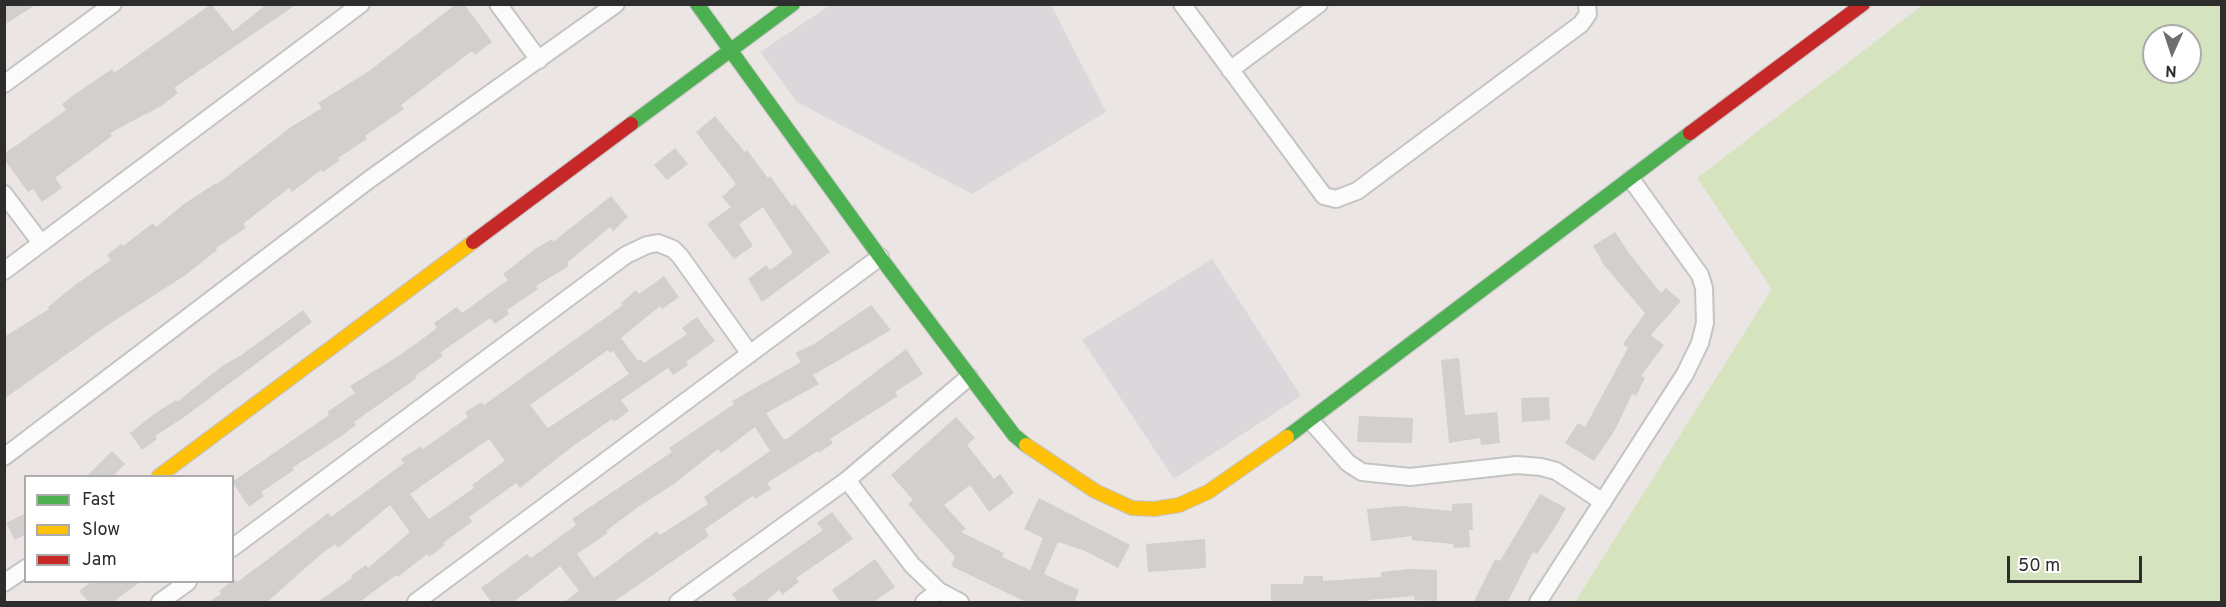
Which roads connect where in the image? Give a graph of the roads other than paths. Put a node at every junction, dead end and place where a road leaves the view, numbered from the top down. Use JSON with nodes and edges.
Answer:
{"nodes":[{"id":1,"x":112,"y":4,"type":"edge"},
{"id":2,"x":361,"y":4,"type":"edge"},
{"id":3,"x":498,"y":4,"type":"edge"},
{"id":4,"x":616,"y":4,"type":"edge"},
{"id":5,"x":697,"y":4,"type":"edge"},
{"id":6,"x":793,"y":4,"type":"edge"},
{"id":7,"x":1182,"y":4,"type":"edge"},
{"id":8,"x":1319,"y":4,"type":"edge"},
{"id":9,"x":1587,"y":4,"type":"edge"},
{"id":10,"x":1863,"y":4,"type":"edge"},
{"id":11,"x":731,"y":49,"type":"junction"},
{"id":12,"x":539,"y":60,"type":"junction"},
{"id":13,"x":1230,"y":70,"type":"junction"},
{"id":14,"x":4,"y":84,"type":"edge"},
{"id":15,"x":1631,"y":179,"type":"junction"},
{"id":16,"x":4,"y":194,"type":"edge"},
{"id":17,"x":41,"y":243,"type":"junction"},
{"id":18,"x":880,"y":257,"type":"junction"},
{"id":19,"x":4,"y":271,"type":"edge"},
{"id":20,"x":750,"y":354,"type":"junction"},
{"id":21,"x":969,"y":377,"type":"junction"},
{"id":22,"x":1311,"y":421,"type":"junction"},
{"id":23,"x":4,"y":457,"type":"edge"},
{"id":24,"x":162,"y":475,"type":"edge"},
{"id":25,"x":847,"y":480,"type":"junction"},
{"id":26,"x":1603,"y":502,"type":"junction"},
{"id":27,"x":234,"y":547,"type":"edge"},
{"id":28,"x":24,"y":569,"type":"edge"},
{"id":29,"x":4,"y":583,"type":"edge"},
{"id":30,"x":187,"y":583,"type":"edge"},
{"id":31,"x":939,"y":591,"type":"junction"},
{"id":32,"x":160,"y":603,"type":"edge"},
{"id":33,"x":416,"y":603,"type":"edge"},
{"id":34,"x":678,"y":603,"type":"edge"},
{"id":35,"x":924,"y":603,"type":"edge"},
{"id":36,"x":960,"y":603,"type":"edge"},
{"id":37,"x":1538,"y":603,"type":"edge"}],
"edges":[{"from":1,"to":14,"type":"street"},
{"from":2,"to":17,"type":"street"},
{"from":3,"to":12,"type":"street"},
{"from":4,"to":12,"type":"street"},
{"from":5,"to":11,"type":"street"},
{"from":6,"to":11,"type":"street"},
{"from":7,"to":13,"type":"street"},
{"from":8,"to":13,"type":"street"},
{"from":9,"to":13,"type":"street"},
{"from":10,"to":15,"type":"street"},
{"from":11,"to":18,"type":"street"},
{"from":11,"to":24,"type":"street"},
{"from":12,"to":23,"type":"street"},
{"from":15,"to":22,"type":"street"},
{"from":15,"to":26,"type":"street"},
{"from":16,"to":17,"type":"street"},
{"from":17,"to":19,"type":"street"},
{"from":18,"to":20,"type":"street"},
{"from":18,"to":21,"type":"street"},
{"from":20,"to":27,"type":"street"},
{"from":20,"to":33,"type":"street"},
{"from":21,"to":22,"type":"street"},
{"from":21,"to":25,"type":"street"},
{"from":22,"to":26,"type":"street"},
{"from":25,"to":31,"type":"street"},
{"from":25,"to":34,"type":"street"},
{"from":26,"to":37,"type":"street"},
{"from":28,"to":29,"type":"street"},
{"from":30,"to":32,"type":"street"},
{"from":31,"to":35,"type":"street"},
{"from":31,"to":36,"type":"street"}]}
